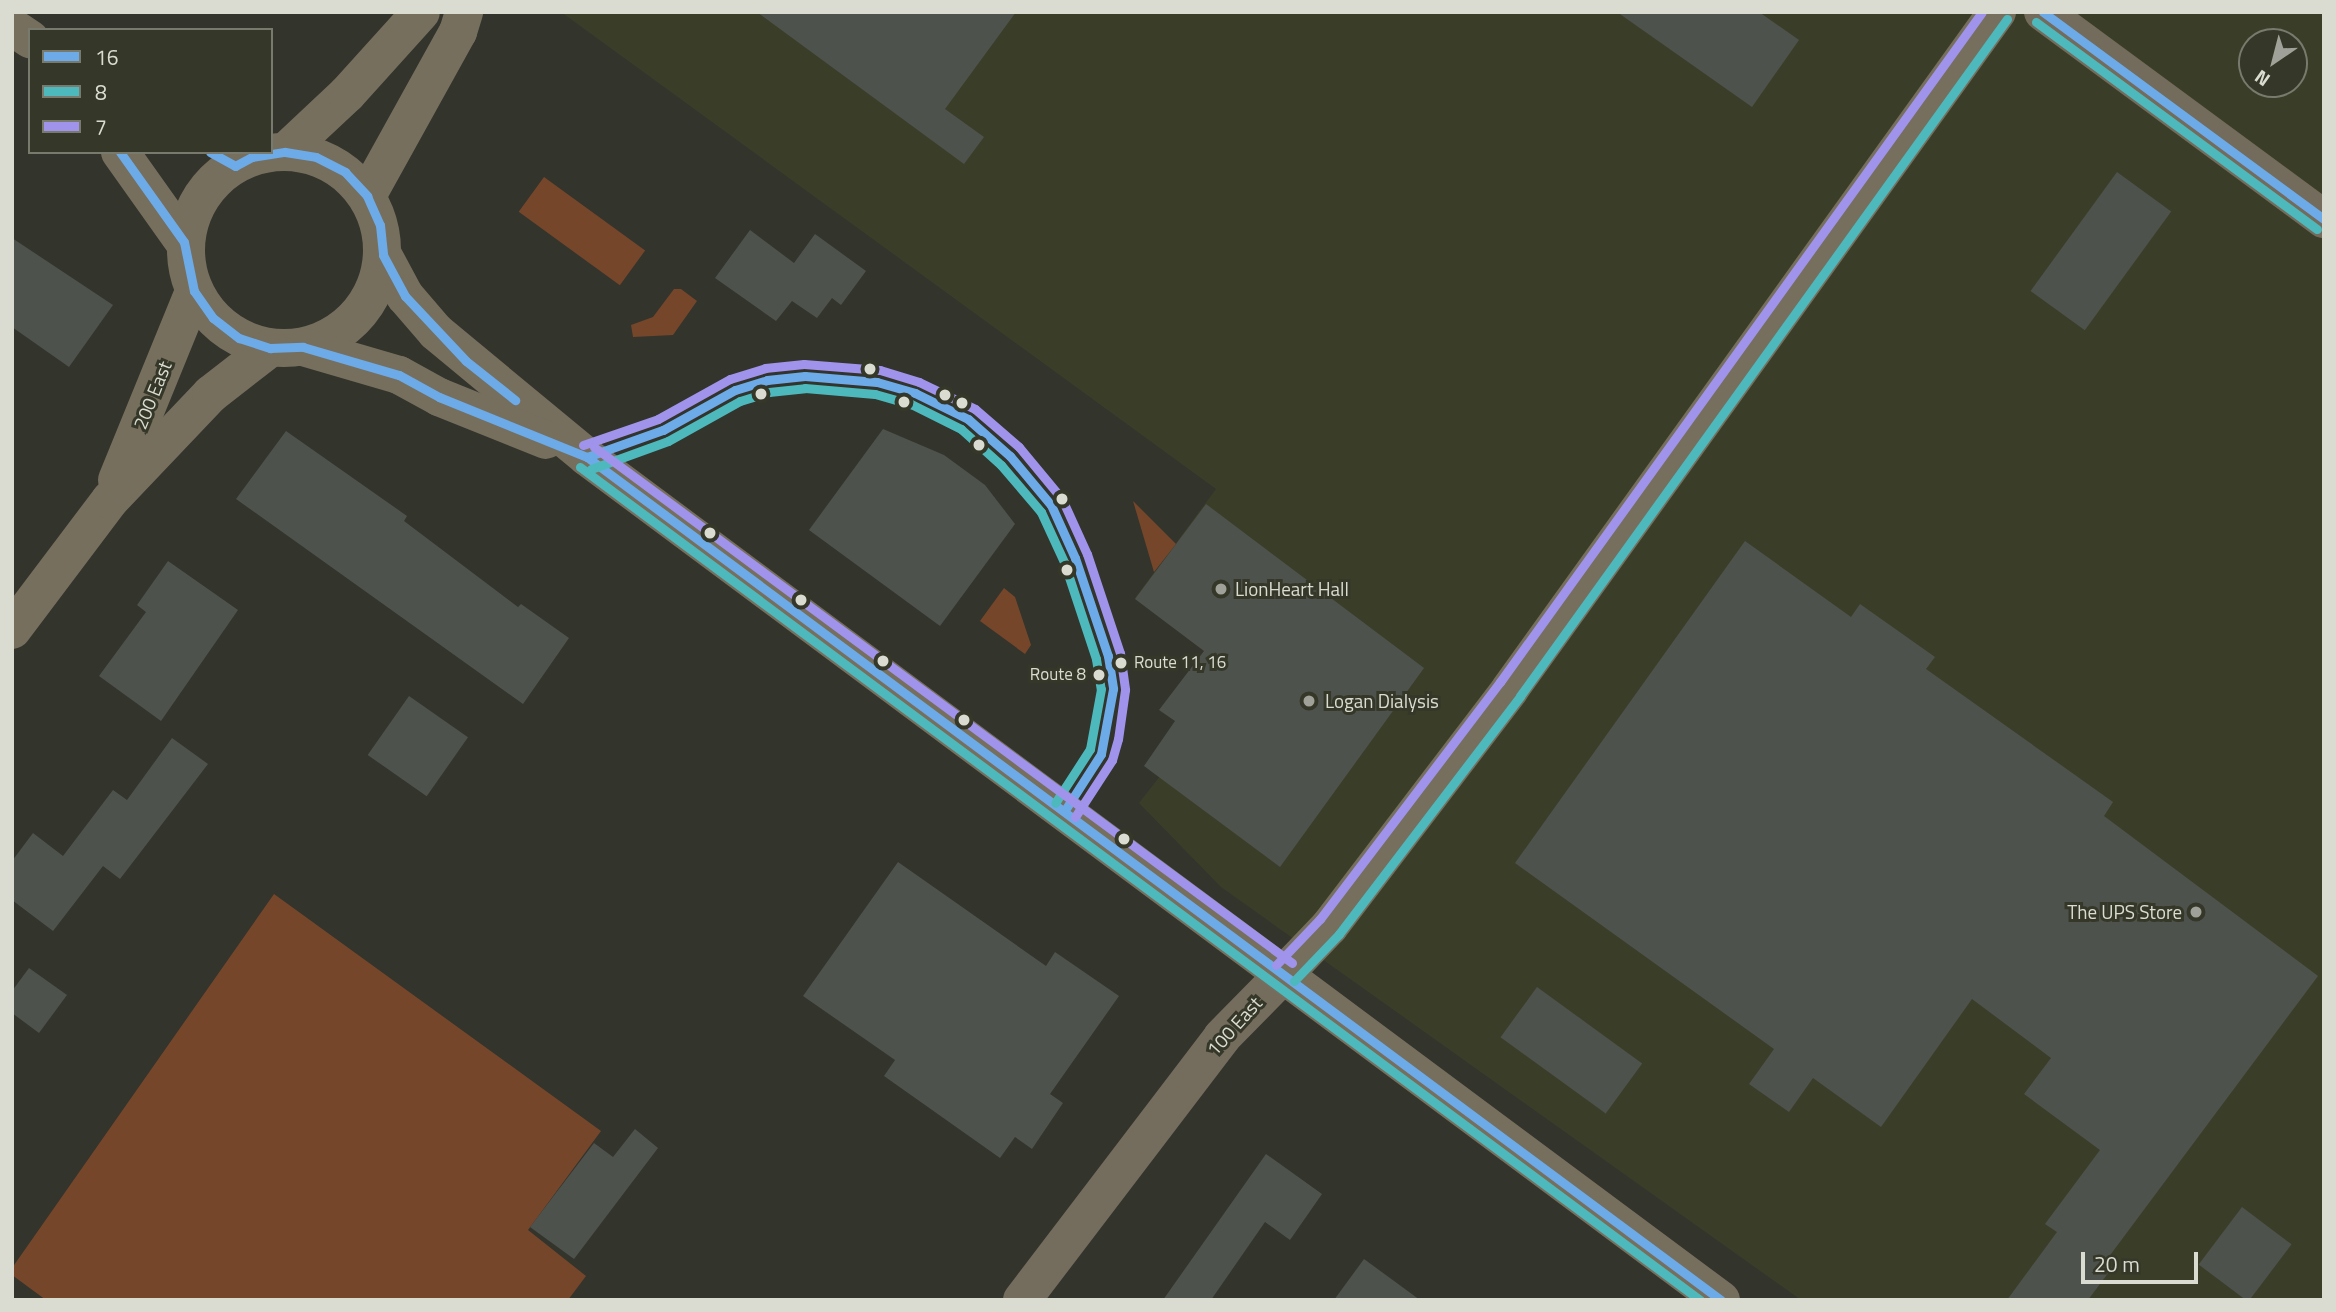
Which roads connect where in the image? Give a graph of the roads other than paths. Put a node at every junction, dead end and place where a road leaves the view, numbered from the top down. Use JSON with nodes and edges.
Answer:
{"nodes":[{"id":1,"x":421,"y":12,"type":"edge"},
{"id":2,"x":464,"y":12,"type":"edge"},
{"id":3,"x":1997,"y":12,"type":"edge"},
{"id":4,"x":2043,"y":12,"type":"edge"},
{"id":5,"x":12,"y":27,"type":"edge"},
{"id":6,"x":28,"y":38,"type":"edge"},
{"id":7,"x":285,"y":152,"type":"junction"},
{"id":8,"x":121,"y":154,"type":"edge"},
{"id":9,"x":272,"y":154,"type":"edge"},
{"id":10,"x":273,"y":154,"type":"edge"},
{"id":11,"x":222,"y":159,"type":"edge"},
{"id":12,"x":367,"y":196,"type":"junction"},
{"id":13,"x":2324,"y":219,"type":"edge"},
{"id":14,"x":184,"y":242,"type":"junction"},
{"id":15,"x":383,"y":255,"type":"junction"},
{"id":16,"x":194,"y":291,"type":"junction"},
{"id":17,"x":287,"y":347,"type":"junction"},
{"id":18,"x":587,"y":457,"type":"junction"},
{"id":19,"x":110,"y":500,"type":"junction"},
{"id":20,"x":12,"y":630,"type":"edge"},
{"id":21,"x":1285,"y":973,"type":"junction"},
{"id":22,"x":1022,"y":1300,"type":"edge"},
{"id":23,"x":1721,"y":1300,"type":"edge"}],
"edges":[{"from":1,"to":7,"type":"street"},
{"from":2,"to":12,"type":"street"},
{"from":3,"to":21,"type":"street","name":"100 East"},
{"from":4,"to":13,"type":"main road"},
{"from":5,"to":6,"type":"street"},
{"from":7,"to":10,"type":"street"},
{"from":7,"to":12,"type":"street"},
{"from":8,"to":14,"type":"street"},
{"from":9,"to":11,"type":"street"},
{"from":11,"to":14,"type":"street"},
{"from":12,"to":15,"type":"street"},
{"from":14,"to":16,"type":"street"},
{"from":15,"to":17,"type":"street"},
{"from":15,"to":18,"type":"street"},
{"from":16,"to":17,"type":"street"},
{"from":16,"to":19,"type":"street","name":"200 East"},
{"from":17,"to":18,"type":"street"},
{"from":17,"to":19,"type":"street","name":"200 East"},
{"from":18,"to":21,"type":"street"},
{"from":19,"to":20,"type":"street","name":"200 East"},
{"from":21,"to":22,"type":"street","name":"100 East"},
{"from":21,"to":23,"type":"street"}]}
